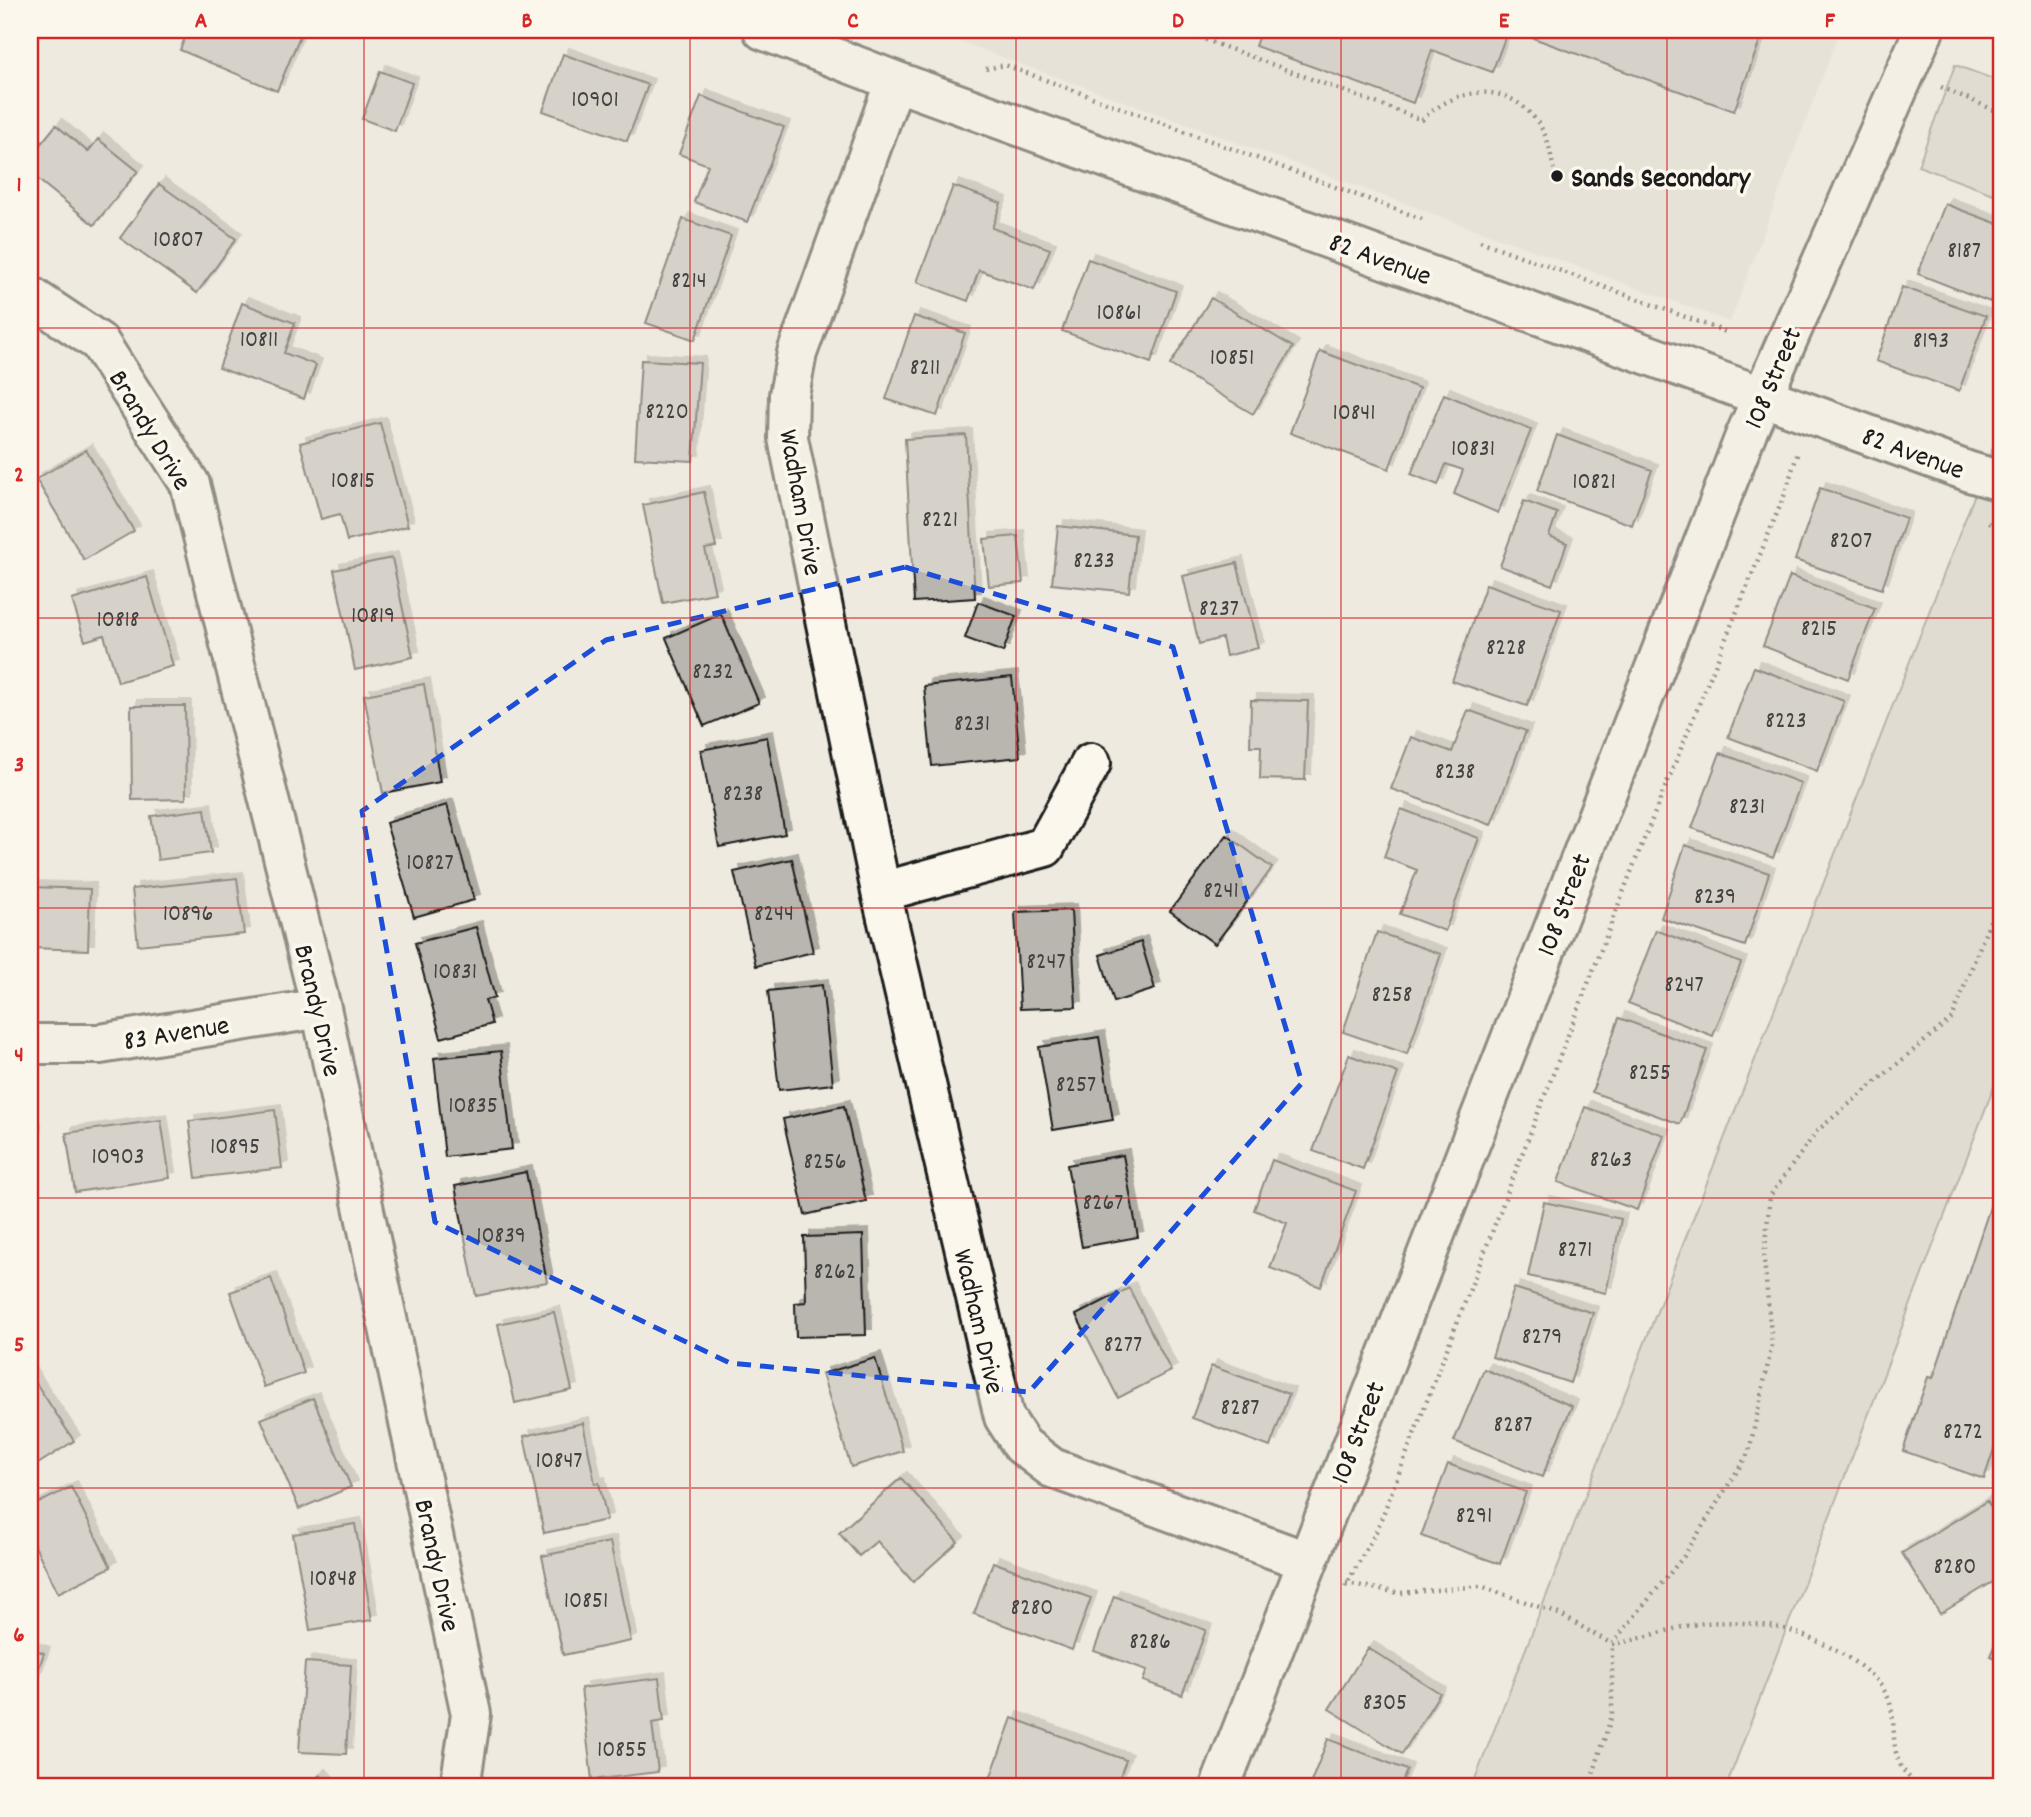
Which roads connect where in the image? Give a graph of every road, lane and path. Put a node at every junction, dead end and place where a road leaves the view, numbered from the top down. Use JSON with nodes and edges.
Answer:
{"nodes":[{"id":1,"x":763,"y":30,"type":"edge"},
{"id":2,"x":1179,"y":30,"type":"edge"},
{"id":3,"x":1924,"y":30,"type":"edge"},
{"id":4,"x":974,"y":71,"type":"dead end"},
{"id":5,"x":895,"y":81,"type":"junction"},
{"id":6,"x":1934,"y":84,"type":"dead end"},
{"id":7,"x":2001,"y":113,"type":"edge"},
{"id":8,"x":1554,"y":169,"type":"dead end"},
{"id":9,"x":1422,"y":219,"type":"dead end"},
{"id":10,"x":1480,"y":241,"type":"dead end"},
{"id":11,"x":30,"y":296,"type":"edge"},
{"id":12,"x":1726,"y":332,"type":"dead end"},
{"id":13,"x":1761,"y":396,"type":"junction"},
{"id":14,"x":1811,"y":456,"type":"dead end"},
{"id":15,"x":2001,"y":481,"type":"edge"},
{"id":16,"x":1978,"y":519,"type":"dead end"},
{"id":17,"x":2001,"y":528,"type":"edge"},
{"id":18,"x":1091,"y":762,"type":"dead end"},
{"id":19,"x":881,"y":892,"type":"junction"},
{"id":20,"x":2001,"y":893,"type":"edge"},
{"id":21,"x":321,"y":1008,"type":"junction"},
{"id":22,"x":30,"y":1044,"type":"edge"},
{"id":23,"x":1306,"y":1561,"type":"junction"},
{"id":24,"x":1344,"y":1583,"type":"junction"},
{"id":25,"x":1340,"y":1594,"type":"dead end"},
{"id":26,"x":1612,"y":1644,"type":"junction"},
{"id":27,"x":460,"y":1787,"type":"edge"},
{"id":28,"x":1220,"y":1787,"type":"edge"},
{"id":29,"x":1589,"y":1787,"type":"edge"},
{"id":30,"x":1920,"y":1787,"type":"edge"}],
"edges":[{"from":1,"to":5,"type":"street","name":"82 Avenue"},
{"from":2,"to":8,"type":"path"},
{"from":3,"to":13,"type":"street","name":"108 Street"},
{"from":4,"to":9,"type":"path"},
{"from":5,"to":13,"type":"street","name":"82 Avenue"},
{"from":5,"to":19,"type":"street","name":"Wadham Drive"},
{"from":6,"to":7,"type":"path"},
{"from":10,"to":12,"type":"path"},
{"from":11,"to":21,"type":"street","name":"Brandy Drive"},
{"from":13,"to":15,"type":"street","name":"82 Avenue"},
{"from":13,"to":23,"type":"street","name":"108 Street"},
{"from":14,"to":24,"type":"path"},
{"from":16,"to":17,"type":"path"},
{"from":18,"to":19,"type":"street"},
{"from":19,"to":23,"type":"street","name":"Wadham Drive"},
{"from":20,"to":26,"type":"path"},
{"from":21,"to":22,"type":"street","name":"83 Avenue"},
{"from":21,"to":27,"type":"street","name":"Brandy Drive"},
{"from":23,"to":28,"type":"street","name":"108 Street"},
{"from":24,"to":25,"type":"path"},
{"from":24,"to":26,"type":"path"},
{"from":26,"to":29,"type":"path"},
{"from":26,"to":30,"type":"path"}]}
